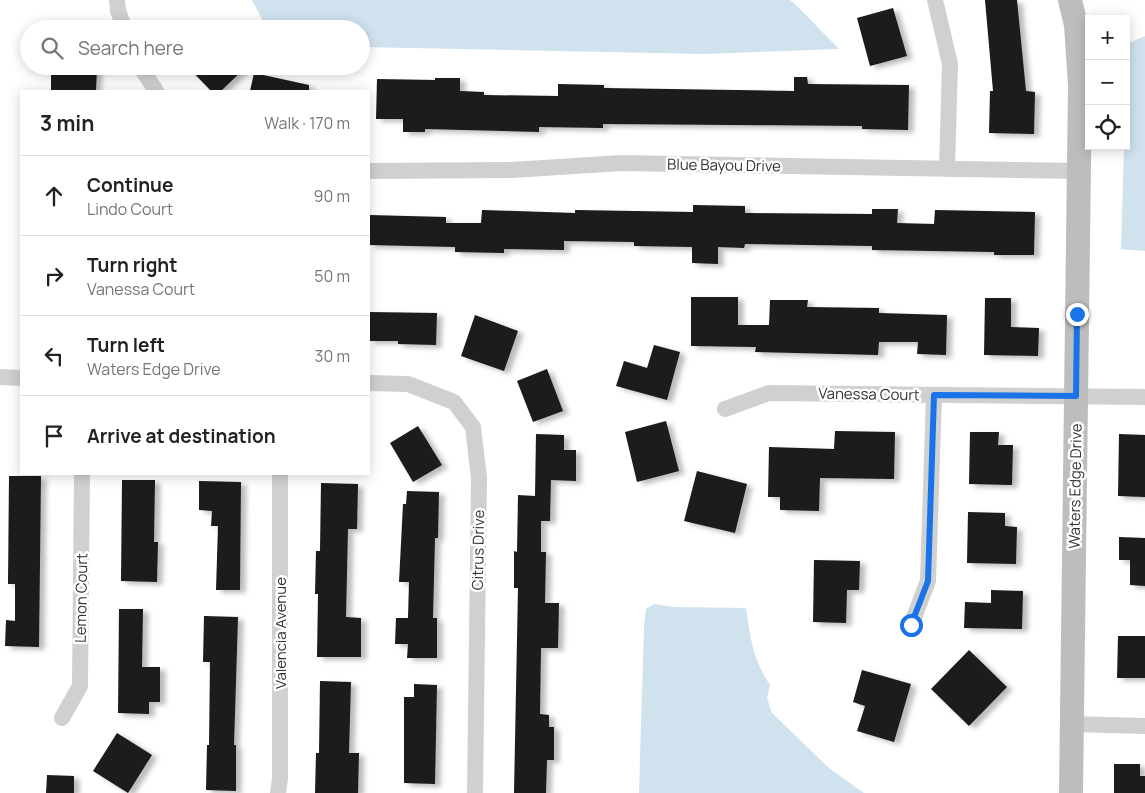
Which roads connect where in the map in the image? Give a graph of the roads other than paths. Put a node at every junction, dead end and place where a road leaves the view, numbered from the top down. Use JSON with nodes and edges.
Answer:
{"nodes":[{"id":1,"x":117,"y":0,"type":"edge"},
{"id":2,"x":935,"y":0,"type":"edge"},
{"id":3,"x":1070,"y":0,"type":"edge"},
{"id":4,"x":122,"y":20,"type":"edge"},
{"id":5,"x":146,"y":75,"type":"edge"},
{"id":6,"x":155,"y":90,"type":"edge"},
{"id":7,"x":947,"y":169,"type":"junction"},
{"id":8,"x":370,"y":170,"type":"edge"},
{"id":9,"x":1080,"y":171,"type":"junction"},
{"id":10,"x":0,"y":377,"type":"edge"},
{"id":11,"x":20,"y":378,"type":"edge"},
{"id":12,"x":370,"y":383,"type":"edge"},
{"id":13,"x":934,"y":395,"type":"junction"},
{"id":14,"x":1076,"y":396,"type":"junction"},
{"id":15,"x":1145,"y":397,"type":"edge"},
{"id":16,"x":725,"y":409,"type":"dead end"},
{"id":17,"x":82,"y":475,"type":"edge"},
{"id":18,"x":280,"y":475,"type":"edge"},
{"id":19,"x":911,"y":625,"type":"dead end"},
{"id":20,"x":62,"y":718,"type":"dead end"},
{"id":21,"x":1072,"y":724,"type":"junction"},
{"id":22,"x":1145,"y":726,"type":"edge"},
{"id":23,"x":278,"y":793,"type":"edge"},
{"id":24,"x":475,"y":793,"type":"edge"},
{"id":25,"x":1071,"y":793,"type":"edge"}],
"edges":[{"from":1,"to":4,"type":"street"},
{"from":2,"to":7,"type":"street"},
{"from":3,"to":9,"type":"street","name":"Waters Edge Drive"},
{"from":5,"to":6,"type":"street"},
{"from":7,"to":8,"type":"street","name":"Blue Bayou Drive"},
{"from":7,"to":9,"type":"street","name":"Blue Bayou Drive"},
{"from":9,"to":14,"type":"street","name":"Waters Edge Drive"},
{"from":10,"to":11,"type":"street"},
{"from":12,"to":24,"type":"street","name":"Citrus Drive"},
{"from":13,"to":14,"type":"street","name":"Vanessa Court"},
{"from":13,"to":16,"type":"street","name":"Vanessa Court"},
{"from":13,"to":19,"type":"street"},
{"from":14,"to":15,"type":"street","name":"Vanessa Court"},
{"from":14,"to":21,"type":"street","name":"Waters Edge Drive"},
{"from":17,"to":20,"type":"street","name":"Lemon Court"},
{"from":18,"to":23,"type":"street","name":"Valencia Avenue"},
{"from":21,"to":22,"type":"street"},
{"from":21,"to":25,"type":"street","name":"Waters Edge Drive"}]}
